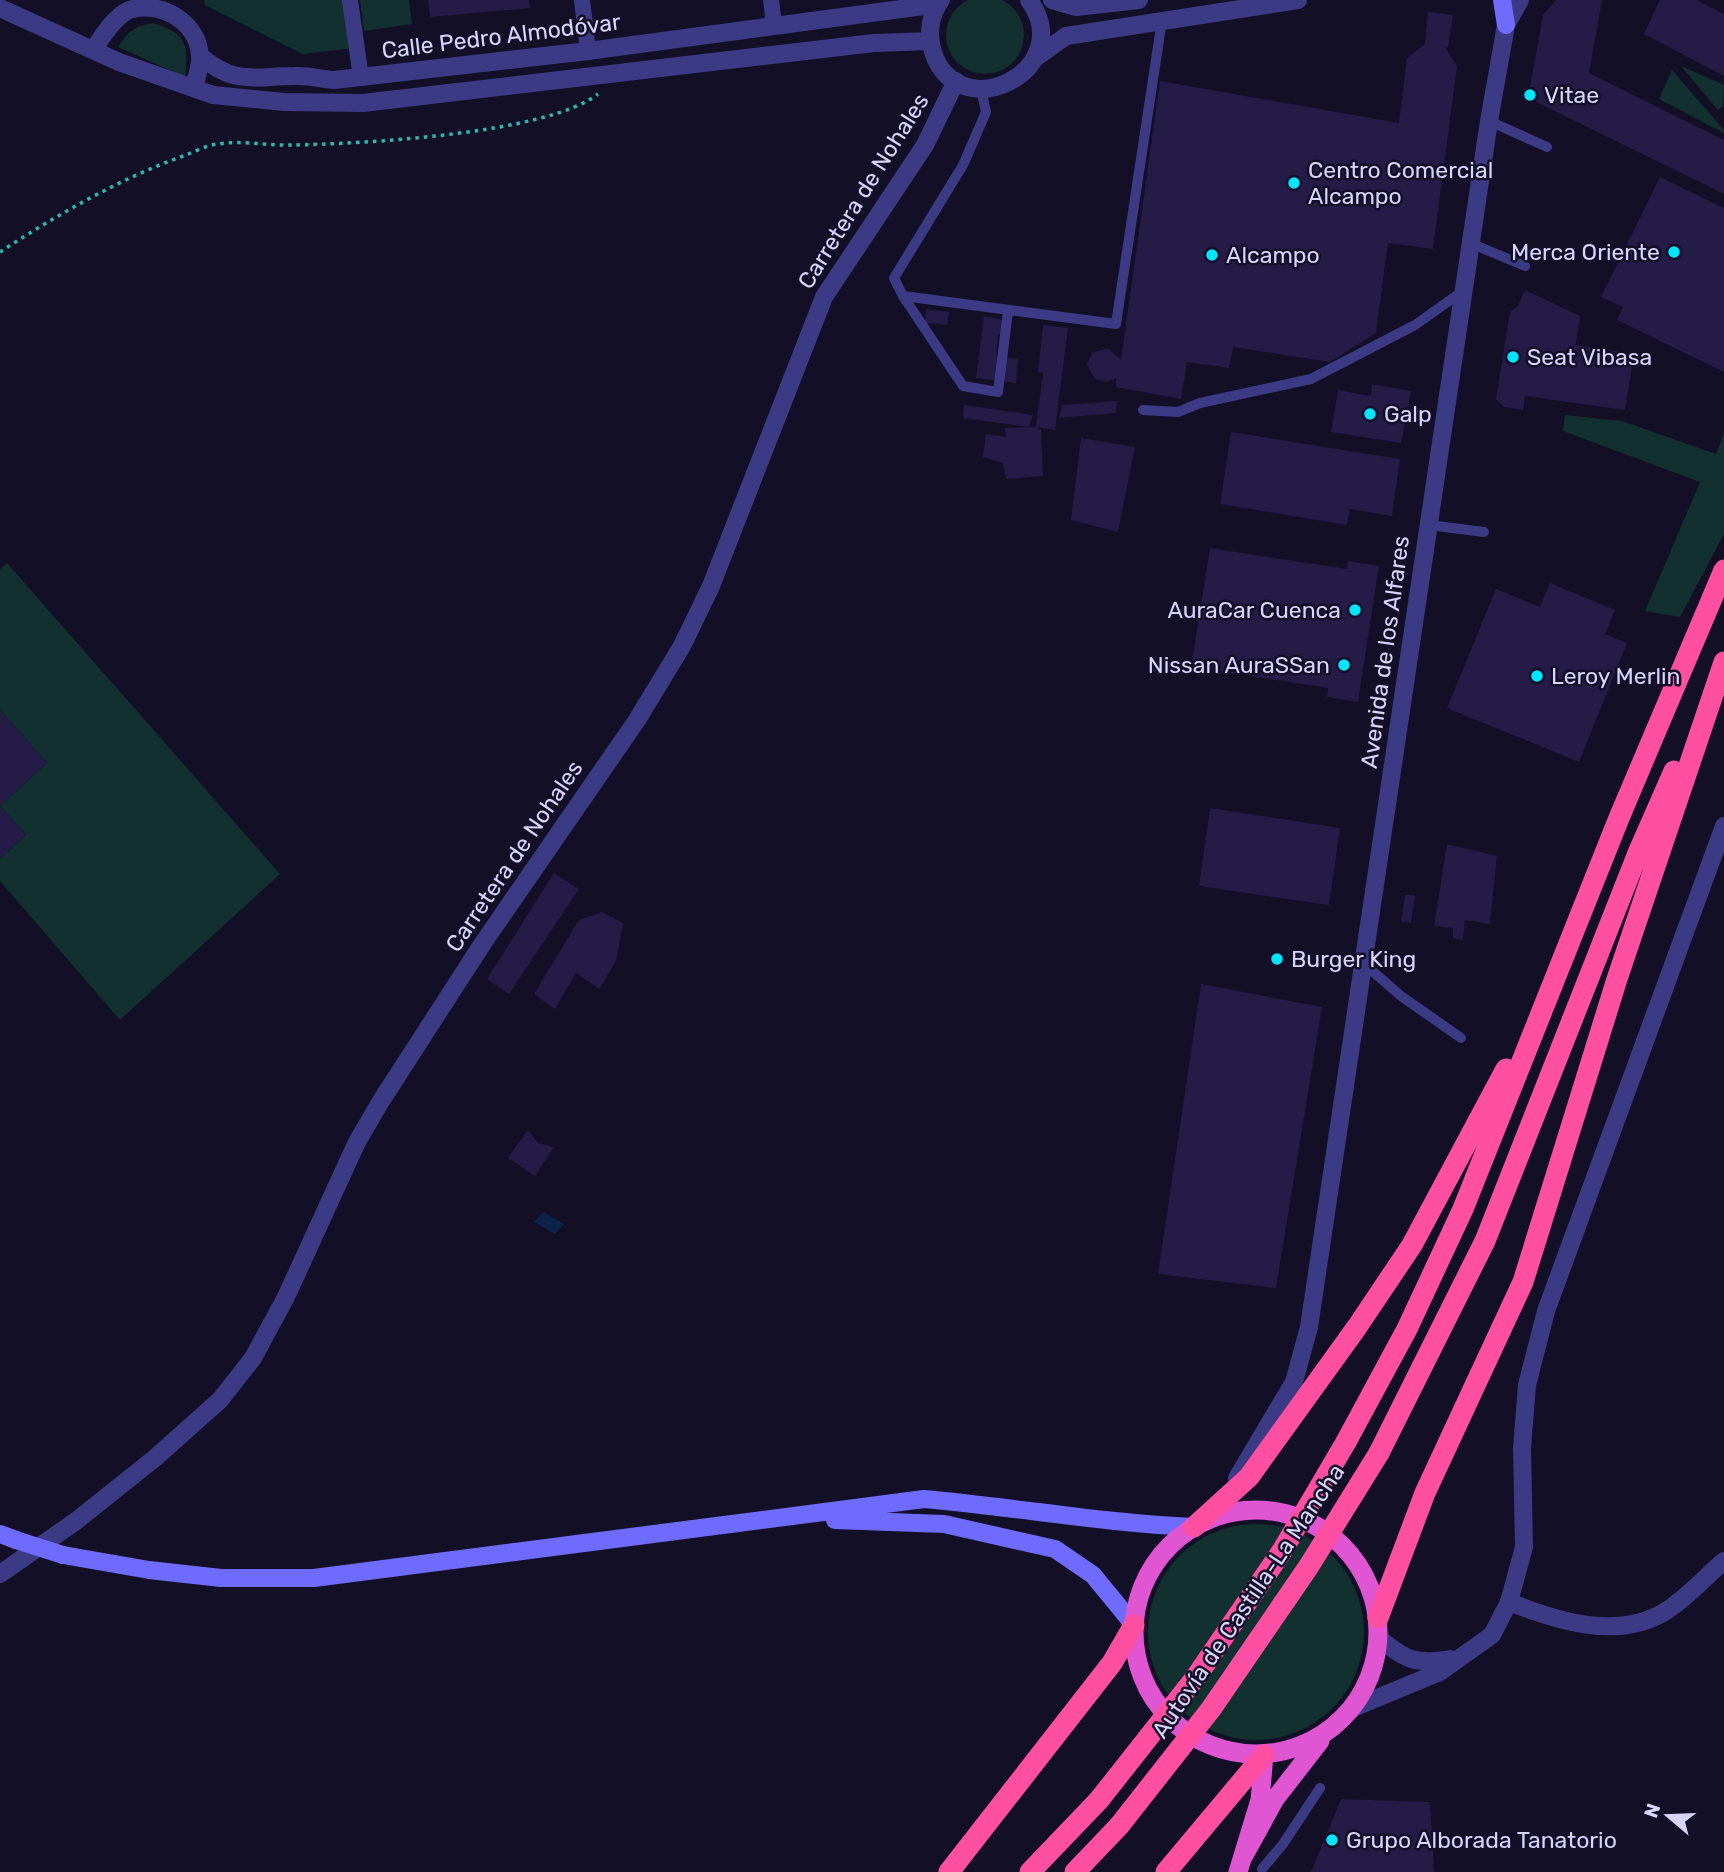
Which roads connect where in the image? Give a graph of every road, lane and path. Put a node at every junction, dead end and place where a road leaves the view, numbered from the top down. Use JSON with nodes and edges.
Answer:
{"nodes":[{"id":1,"x":350,"y":0,"type":"edge"},
{"id":2,"x":582,"y":0,"type":"edge"},
{"id":3,"x":771,"y":0,"type":"edge"},
{"id":4,"x":1029,"y":0,"type":"edge"},
{"id":5,"x":1052,"y":0,"type":"edge"},
{"id":6,"x":1139,"y":0,"type":"edge"},
{"id":7,"x":1298,"y":0,"type":"edge"},
{"id":8,"x":1491,"y":0,"type":"edge"},
{"id":9,"x":1502,"y":0,"type":"edge"},
{"id":10,"x":1520,"y":0,"type":"edge"},
{"id":11,"x":939,"y":2,"type":"edge"},
{"id":12,"x":138,"y":3,"type":"edge"},
{"id":13,"x":171,"y":5,"type":"edge"},
{"id":14,"x":0,"y":8,"type":"edge"},
{"id":15,"x":1162,"y":20,"type":"junction"},
{"id":16,"x":774,"y":25,"type":"junction"},
{"id":17,"x":1506,"y":25,"type":"junction"},
{"id":18,"x":930,"y":41,"type":"junction"},
{"id":19,"x":93,"y":50,"type":"junction"},
{"id":20,"x":588,"y":51,"type":"junction"},
{"id":21,"x":200,"y":56,"type":"junction"},
{"id":22,"x":1034,"y":59,"type":"junction"},
{"id":23,"x":626,"y":72,"type":"junction"},
{"id":24,"x":361,"y":78,"type":"junction"},
{"id":25,"x":956,"y":80,"type":"junction"},
{"id":26,"x":194,"y":88,"type":"junction"},
{"id":27,"x":981,"y":89,"type":"junction"},
{"id":28,"x":1489,"y":121,"type":"junction"},
{"id":29,"x":1547,"y":147,"type":"dead end"},
{"id":30,"x":1470,"y":243,"type":"junction"},
{"id":31,"x":0,"y":252,"type":"edge"},
{"id":32,"x":1525,"y":265,"type":"dead end"},
{"id":33,"x":1463,"y":291,"type":"junction"},
{"id":34,"x":903,"y":296,"type":"junction"},
{"id":35,"x":1008,"y":311,"type":"junction"},
{"id":36,"x":1143,"y":410,"type":"dead end"},
{"id":37,"x":1429,"y":525,"type":"junction"},
{"id":38,"x":1485,"y":531,"type":"dead end"},
{"id":39,"x":1724,"y":570,"type":"edge"},
{"id":40,"x":1724,"y":660,"type":"edge"},
{"id":41,"x":1619,"y":818,"type":"junction"},
{"id":42,"x":1724,"y":826,"type":"edge"},
{"id":43,"x":1363,"y":963,"type":"junction"},
{"id":44,"x":1461,"y":1038,"type":"dead end"},
{"id":45,"x":1224,"y":1499,"type":"junction"},
{"id":46,"x":789,"y":1518,"type":"junction"},
{"id":47,"x":1194,"y":1527,"type":"junction"},
{"id":48,"x":8,"y":1537,"type":"edge"},
{"id":49,"x":1724,"y":1561,"type":"edge"},
{"id":50,"x":0,"y":1574,"type":"edge"},
{"id":51,"x":1509,"y":1602,"type":"junction"},
{"id":52,"x":1134,"y":1625,"type":"junction"},
{"id":53,"x":1378,"y":1628,"type":"junction"},
{"id":54,"x":1460,"y":1657,"type":"junction"},
{"id":55,"x":1353,"y":1708,"type":"junction"},
{"id":56,"x":1330,"y":1730,"type":"junction"},
{"id":57,"x":1265,"y":1755,"type":"junction"},
{"id":58,"x":1320,"y":1788,"type":"dead end"},
{"id":59,"x":1240,"y":1866,"type":"edge"},
{"id":60,"x":1261,"y":1870,"type":"edge"},
{"id":61,"x":949,"y":1872,"type":"edge"},
{"id":62,"x":1030,"y":1872,"type":"edge"},
{"id":63,"x":1074,"y":1872,"type":"edge"},
{"id":64,"x":1166,"y":1872,"type":"edge"}],
"edges":[{"from":1,"to":24,"type":"street"},
{"from":2,"to":20,"type":"street"},
{"from":3,"to":16,"type":"street"},
{"from":4,"to":22,"type":"street"},
{"from":5,"to":6,"type":"street"},
{"from":7,"to":15,"type":"street"},
{"from":8,"to":17,"type":"street"},
{"from":9,"to":17,"type":"main road"},
{"from":10,"to":17,"type":"street","name":"Avenida de los Alfares"},
{"from":11,"to":16,"type":"street","name":"Calle Pedro Almodóvar"},
{"from":11,"to":18,"type":"street"},
{"from":12,"to":13,"type":"street"},
{"from":12,"to":19,"type":"street"},
{"from":13,"to":21,"type":"street"},
{"from":14,"to":19,"type":"street"},
{"from":15,"to":22,"type":"street"},
{"from":15,"to":35,"type":"lane"},
{"from":16,"to":20,"type":"street","name":"Calle Pedro Almodóvar"},
{"from":17,"to":28,"type":"street","name":"Avenida de los Alfares"},
{"from":18,"to":23,"type":"street"},
{"from":18,"to":25,"type":"street"},
{"from":19,"to":26,"type":"street"},
{"from":20,"to":24,"type":"street","name":"Calle Pedro Almodóvar"},
{"from":21,"to":24,"type":"street","name":"Calle Pedro Almodóvar"},
{"from":21,"to":26,"type":"street"},
{"from":22,"to":27,"type":"street"},
{"from":23,"to":26,"type":"street"},
{"from":23,"to":31,"type":"path"},
{"from":25,"to":27,"type":"street"},
{"from":25,"to":50,"type":"street","name":"Carretera de Nohales"},
{"from":27,"to":34,"type":"lane"},
{"from":28,"to":29,"type":"lane"},
{"from":28,"to":30,"type":"street","name":"Avenida de los Alfares"},
{"from":30,"to":32,"type":"lane"},
{"from":30,"to":33,"type":"street","name":"Avenida de los Alfares"},
{"from":33,"to":36,"type":"lane"},
{"from":33,"to":37,"type":"street","name":"Avenida de los Alfares"},
{"from":34,"to":35,"type":"lane"},
{"from":34,"to":35,"type":"lane"},
{"from":37,"to":38,"type":"lane"},
{"from":37,"to":43,"type":"street","name":"Avenida de los Alfares"},
{"from":39,"to":41,"type":"highway"},
{"from":40,"to":53,"type":"highway"},
{"from":40,"to":63,"type":"highway","name":"Autovía de Castilla-La Mancha","bridge":true},
{"from":41,"to":45,"type":"highway"},
{"from":41,"to":62,"type":"highway","name":"Autovía de Castilla-La Mancha","bridge":true},
{"from":42,"to":51,"type":"street"},
{"from":43,"to":44,"type":"lane"},
{"from":43,"to":45,"type":"street","name":"Avenida de los Alfares"},
{"from":45,"to":47,"type":"highway"},
{"from":46,"to":47,"type":"main road"},
{"from":46,"to":48,"type":"main road","bridge":true},
{"from":46,"to":52,"type":"main road"},
{"from":47,"to":52,"type":"highway"},
{"from":47,"to":53,"type":"highway"},
{"from":49,"to":51,"type":"street"},
{"from":51,"to":54,"type":"street"},
{"from":52,"to":57,"type":"highway"},
{"from":52,"to":61,"type":"highway"},
{"from":53,"to":54,"type":"street"},
{"from":53,"to":55,"type":"highway"},
{"from":54,"to":55,"type":"street"},
{"from":55,"to":56,"type":"highway"},
{"from":56,"to":57,"type":"highway"},
{"from":56,"to":59,"type":"highway"},
{"from":57,"to":59,"type":"highway"},
{"from":57,"to":64,"type":"highway"},
{"from":58,"to":60,"type":"lane"},
{"from":59,"to":60,"type":"lane"}]}
